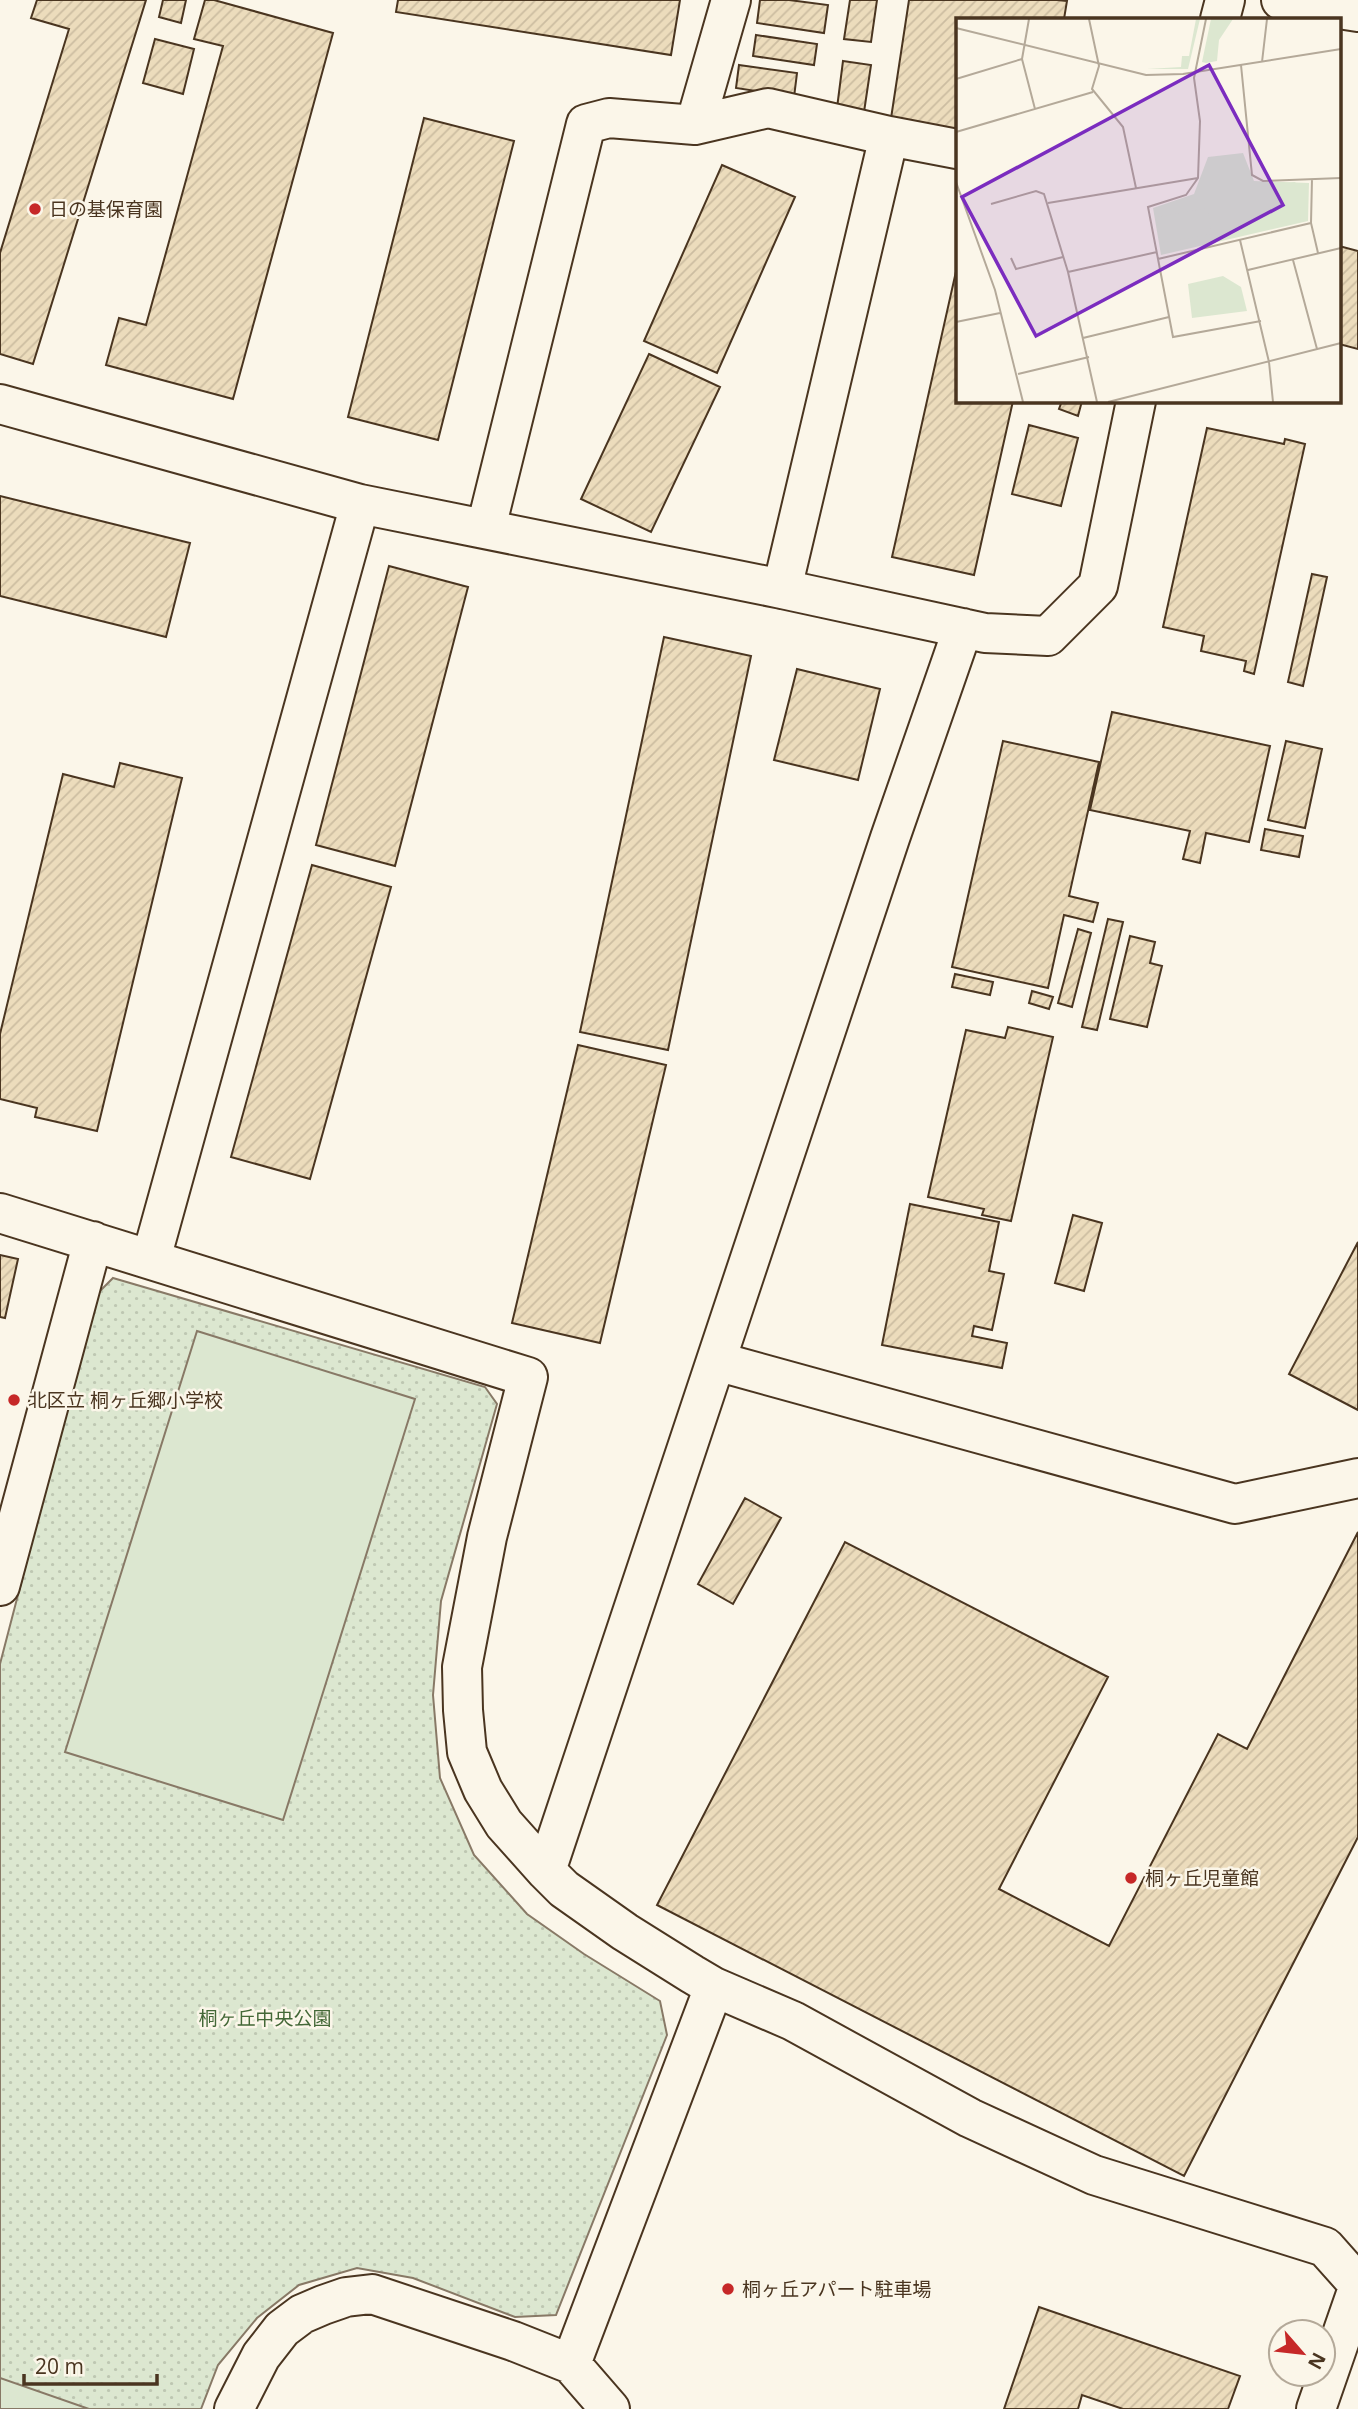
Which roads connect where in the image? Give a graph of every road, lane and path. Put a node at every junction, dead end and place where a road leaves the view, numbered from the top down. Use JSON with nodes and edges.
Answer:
{"nodes":[{"id":1,"x":731,"y":0,"type":"edge"},
{"id":2,"x":1225,"y":0,"type":"edge"},
{"id":3,"x":1281,"y":0,"type":"edge"},
{"id":4,"x":1358,"y":12,"type":"edge"},
{"id":5,"x":1220,"y":18,"type":"edge"},
{"id":6,"x":695,"y":125,"type":"junction"},
{"id":7,"x":889,"y":136,"type":"junction"},
{"id":8,"x":956,"y":149,"type":"edge"},
{"id":9,"x":1136,"y":402,"type":"edge"},
{"id":10,"x":0,"y":404,"type":"edge"},
{"id":11,"x":360,"y":503,"type":"junction"},
{"id":12,"x":486,"y":528,"type":"junction"},
{"id":13,"x":782,"y":589,"type":"junction"},
{"id":14,"x":963,"y":628,"type":"junction"},
{"id":15,"x":0,"y":1213,"type":"edge"},
{"id":16,"x":93,"y":1241,"type":"junction"},
{"id":17,"x":151,"y":1259,"type":"junction"},
{"id":18,"x":716,"y":1361,"type":"junction"},
{"id":19,"x":1358,"y":1478,"type":"edge"},
{"id":20,"x":0,"y":1586,"type":"edge"},
{"id":21,"x":546,"y":1871,"type":"junction"},
{"id":22,"x":714,"y":1987,"type":"junction"},
{"id":23,"x":1358,"y":2286,"type":"edge"},
{"id":24,"x":571,"y":2364,"type":"junction"},
{"id":25,"x":234,"y":2409,"type":"edge"},
{"id":26,"x":610,"y":2409,"type":"edge"},
{"id":27,"x":1315,"y":2409,"type":"edge"}],
"edges":[{"from":1,"to":6,"type":"street"},
{"from":2,"to":5,"type":"street"},
{"from":3,"to":4,"type":"street"},
{"from":6,"to":7,"type":"street"},
{"from":6,"to":12,"type":"street"},
{"from":7,"to":8,"type":"street"},
{"from":7,"to":13,"type":"street"},
{"from":9,"to":14,"type":"street"},
{"from":10,"to":11,"type":"street"},
{"from":11,"to":12,"type":"street"},
{"from":11,"to":17,"type":"street"},
{"from":12,"to":13,"type":"street"},
{"from":13,"to":14,"type":"street"},
{"from":14,"to":18,"type":"street"},
{"from":15,"to":16,"type":"street"},
{"from":16,"to":17,"type":"street"},
{"from":16,"to":20,"type":"street"},
{"from":17,"to":21,"type":"street"},
{"from":18,"to":19,"type":"street"},
{"from":18,"to":21,"type":"street"},
{"from":21,"to":22,"type":"street"},
{"from":22,"to":23,"type":"street"},
{"from":22,"to":24,"type":"street"},
{"from":23,"to":27,"type":"street"},
{"from":24,"to":25,"type":"street"},
{"from":24,"to":26,"type":"street"}]}
